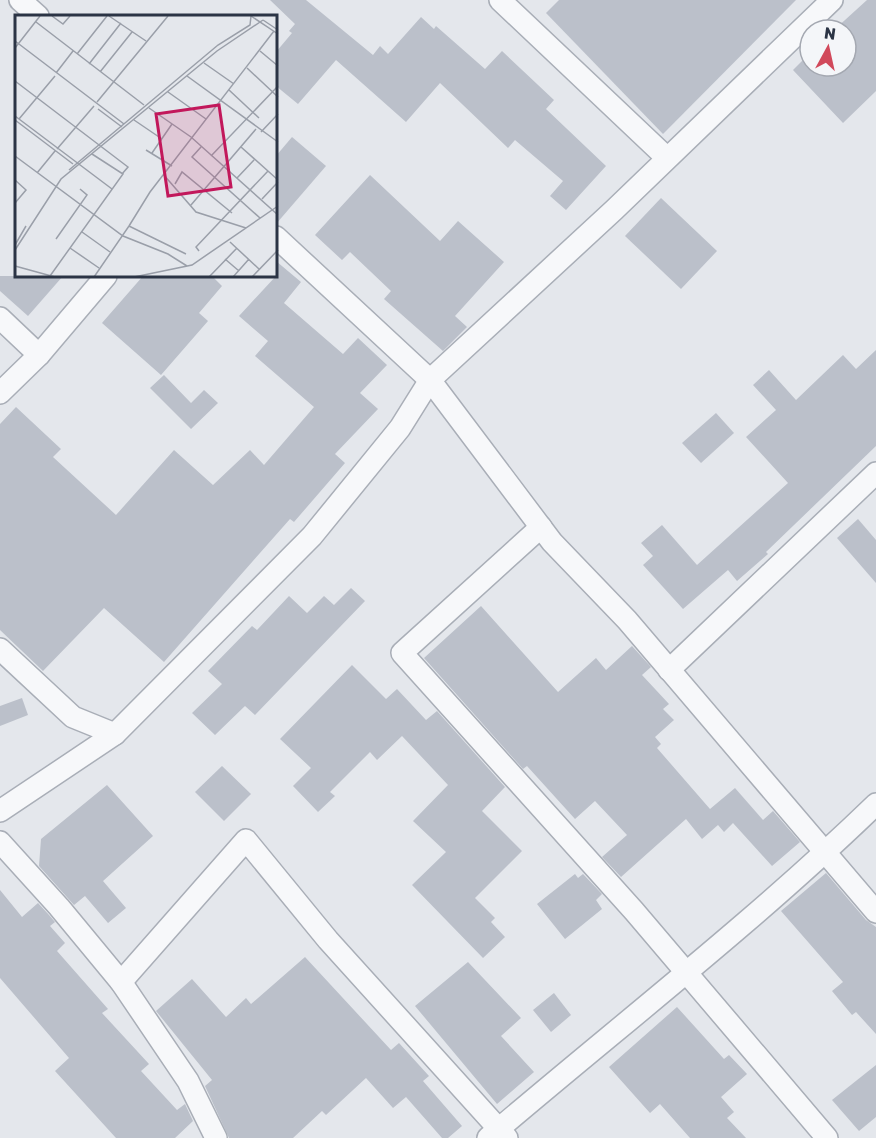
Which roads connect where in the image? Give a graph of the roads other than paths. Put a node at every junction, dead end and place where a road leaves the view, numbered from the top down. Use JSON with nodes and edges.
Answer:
{"nodes":[{"id":1,"x":20,"y":0,"type":"edge"},
{"id":2,"x":500,"y":0,"type":"edge"},
{"id":3,"x":832,"y":0,"type":"edge"},
{"id":4,"x":37,"y":15,"type":"edge"},
{"id":5,"x":668,"y":158,"type":"junction"},
{"id":6,"x":278,"y":239,"type":"edge"},
{"id":7,"x":104,"y":278,"type":"edge"},
{"id":8,"x":0,"y":318,"type":"edge"},
{"id":9,"x":39,"y":355,"type":"junction"},
{"id":10,"x":430,"y":380,"type":"junction"},
{"id":11,"x":0,"y":393,"type":"edge"},
{"id":12,"x":876,"y":473,"type":"edge"},
{"id":13,"x":541,"y":527,"type":"junction"},
{"id":14,"x":0,"y":649,"type":"edge"},
{"id":15,"x":669,"y":670,"type":"junction"},
{"id":16,"x":115,"y":734,"type":"junction"},
{"id":17,"x":876,"y":804,"type":"edge"},
{"id":18,"x":0,"y":811,"type":"edge"},
{"id":19,"x":0,"y":842,"type":"edge"},
{"id":20,"x":826,"y":852,"type":"junction"},
{"id":21,"x":876,"y":912,"type":"edge"},
{"id":22,"x":686,"y":973,"type":"junction"},
{"id":23,"x":121,"y":982,"type":"junction"},
{"id":24,"x":498,"y":1135,"type":"edge"},
{"id":25,"x":216,"y":1138,"type":"edge"},
{"id":26,"x":827,"y":1138,"type":"edge"}],
"edges":[{"from":1,"to":4,"type":"street"},
{"from":2,"to":5,"type":"street"},
{"from":3,"to":5,"type":"street"},
{"from":5,"to":10,"type":"street"},
{"from":6,"to":10,"type":"street"},
{"from":7,"to":9,"type":"street"},
{"from":8,"to":9,"type":"street"},
{"from":9,"to":11,"type":"street"},
{"from":10,"to":13,"type":"street"},
{"from":10,"to":16,"type":"street"},
{"from":12,"to":15,"type":"street"},
{"from":13,"to":15,"type":"street"},
{"from":13,"to":22,"type":"street"},
{"from":14,"to":16,"type":"street"},
{"from":15,"to":20,"type":"street"},
{"from":16,"to":18,"type":"street"},
{"from":17,"to":20,"type":"street"},
{"from":19,"to":23,"type":"street"},
{"from":20,"to":21,"type":"street"},
{"from":20,"to":22,"type":"street"},
{"from":22,"to":24,"type":"street"},
{"from":22,"to":26,"type":"street"},
{"from":23,"to":24,"type":"street"},
{"from":23,"to":25,"type":"street"}]}
